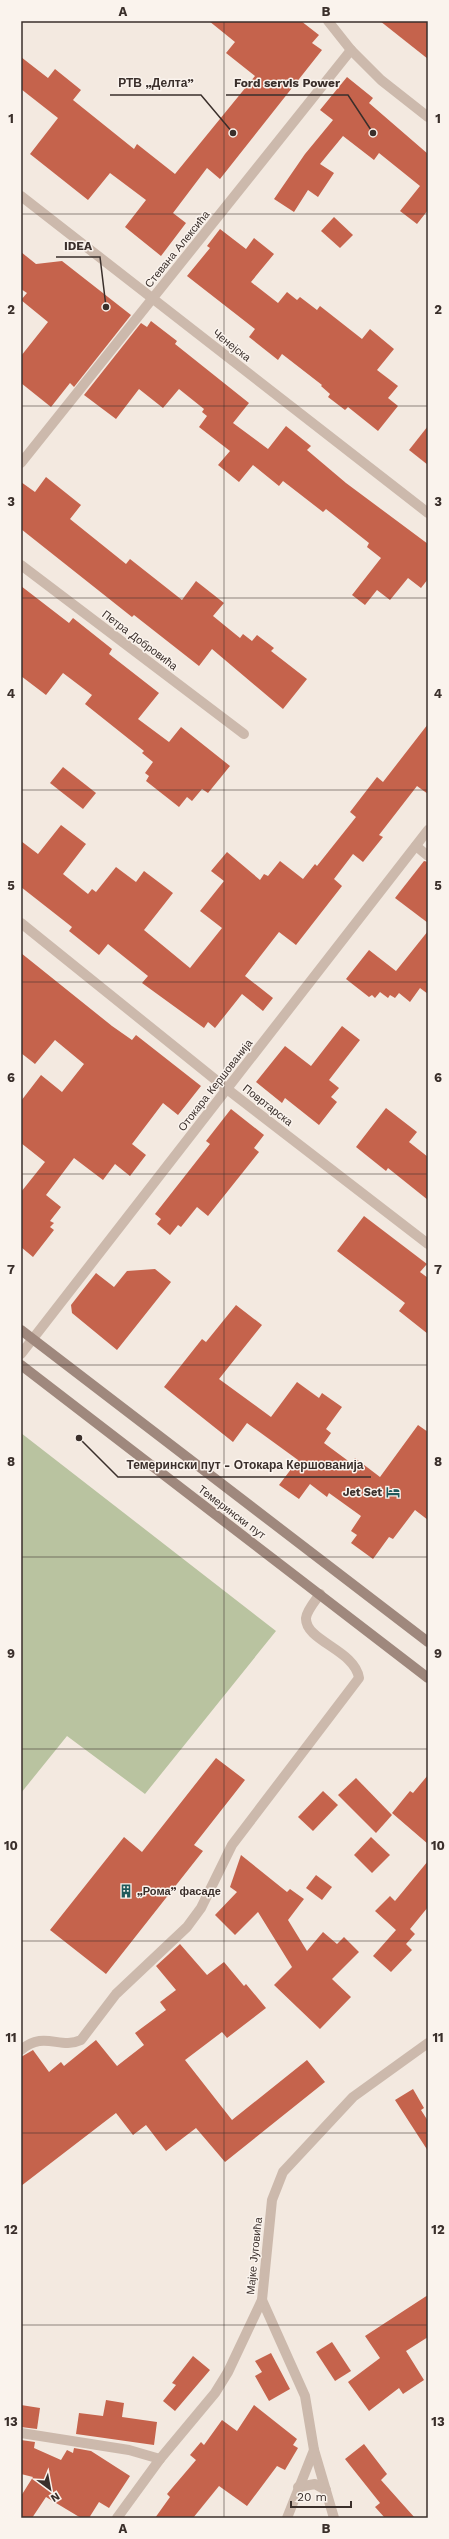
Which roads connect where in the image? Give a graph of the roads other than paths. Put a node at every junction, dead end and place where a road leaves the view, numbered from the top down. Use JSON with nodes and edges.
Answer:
{"nodes":[{"id":1,"x":328,"y":21,"type":"edge"},
{"id":2,"x":351,"y":50,"type":"junction"},
{"id":3,"x":428,"y":117,"type":"edge"},
{"id":4,"x":21,"y":196,"type":"edge"},
{"id":5,"x":152,"y":299,"type":"junction"},
{"id":6,"x":21,"y":463,"type":"edge"},
{"id":7,"x":428,"y":514,"type":"edge"},
{"id":8,"x":21,"y":565,"type":"edge"},
{"id":9,"x":244,"y":734,"type":"dead end"},
{"id":10,"x":428,"y":830,"type":"edge"},
{"id":11,"x":416,"y":846,"type":"junction"},
{"id":12,"x":428,"y":856,"type":"edge"},
{"id":13,"x":21,"y":923,"type":"edge"},
{"id":14,"x":227,"y":1089,"type":"junction"},
{"id":15,"x":428,"y":1244,"type":"edge"},
{"id":16,"x":21,"y":1330,"type":"edge"},
{"id":17,"x":33,"y":1339,"type":"junction"},
{"id":18,"x":21,"y":1354,"type":"edge"},
{"id":19,"x":21,"y":1365,"type":"edge"},
{"id":20,"x":320,"y":1594,"type":"junction"},
{"id":21,"x":428,"y":1642,"type":"edge"},
{"id":22,"x":428,"y":1678,"type":"edge"},
{"id":23,"x":428,"y":2043,"type":"edge"},
{"id":24,"x":21,"y":2050,"type":"edge"},
{"id":25,"x":262,"y":2300,"type":"junction"},
{"id":26,"x":21,"y":2433,"type":"edge"},
{"id":27,"x":314,"y":2450,"type":"junction"},
{"id":28,"x":160,"y":2459,"type":"junction"},
{"id":29,"x":298,"y":2487,"type":"junction"},
{"id":30,"x":326,"y":2490,"type":"junction"},
{"id":31,"x":117,"y":2518,"type":"edge"},
{"id":32,"x":287,"y":2518,"type":"edge"},
{"id":33,"x":334,"y":2518,"type":"edge"}],
"edges":[{"from":1,"to":2,"type":"street"},
{"from":2,"to":3,"type":"street"},
{"from":2,"to":5,"type":"street","name":"Стевана Алексића"},
{"from":4,"to":5,"type":"street","name":"Ченејска"},
{"from":5,"to":6,"type":"street","name":"Стевана Алексића"},
{"from":5,"to":7,"type":"street","name":"Ченејска"},
{"from":8,"to":9,"type":"street","name":"Петра Добровића"},
{"from":10,"to":11,"type":"street","name":"Отокара Кершованија"},
{"from":11,"to":12,"type":"street"},
{"from":11,"to":14,"type":"street","name":"Отокара Кершованија"},
{"from":13,"to":14,"type":"street","name":"Повртарска"},
{"from":14,"to":15,"type":"street","name":"Повртарска"},
{"from":14,"to":17,"type":"street","name":"Отокара Кершованија"},
{"from":16,"to":17,"type":"main road","name":"Темерински пут"},
{"from":17,"to":18,"type":"street","name":"Отокара Кершованија"},
{"from":17,"to":21,"type":"main road","name":"Темерински пут"},
{"from":19,"to":20,"type":"main road","name":"Темерински пут"},
{"from":20,"to":22,"type":"main road","name":"Темерински пут"},
{"from":20,"to":24,"type":"street"},
{"from":23,"to":25,"type":"street","name":"Мајке Југовића"},
{"from":25,"to":27,"type":"street"},
{"from":25,"to":28,"type":"street","name":"Мајке Југовића"},
{"from":26,"to":28,"type":"street"},
{"from":27,"to":29,"type":"street"},
{"from":27,"to":30,"type":"street"},
{"from":28,"to":31,"type":"street","name":"Мајке Југовића"},
{"from":29,"to":30,"type":"street"},
{"from":29,"to":32,"type":"street"},
{"from":30,"to":33,"type":"street"}]}
